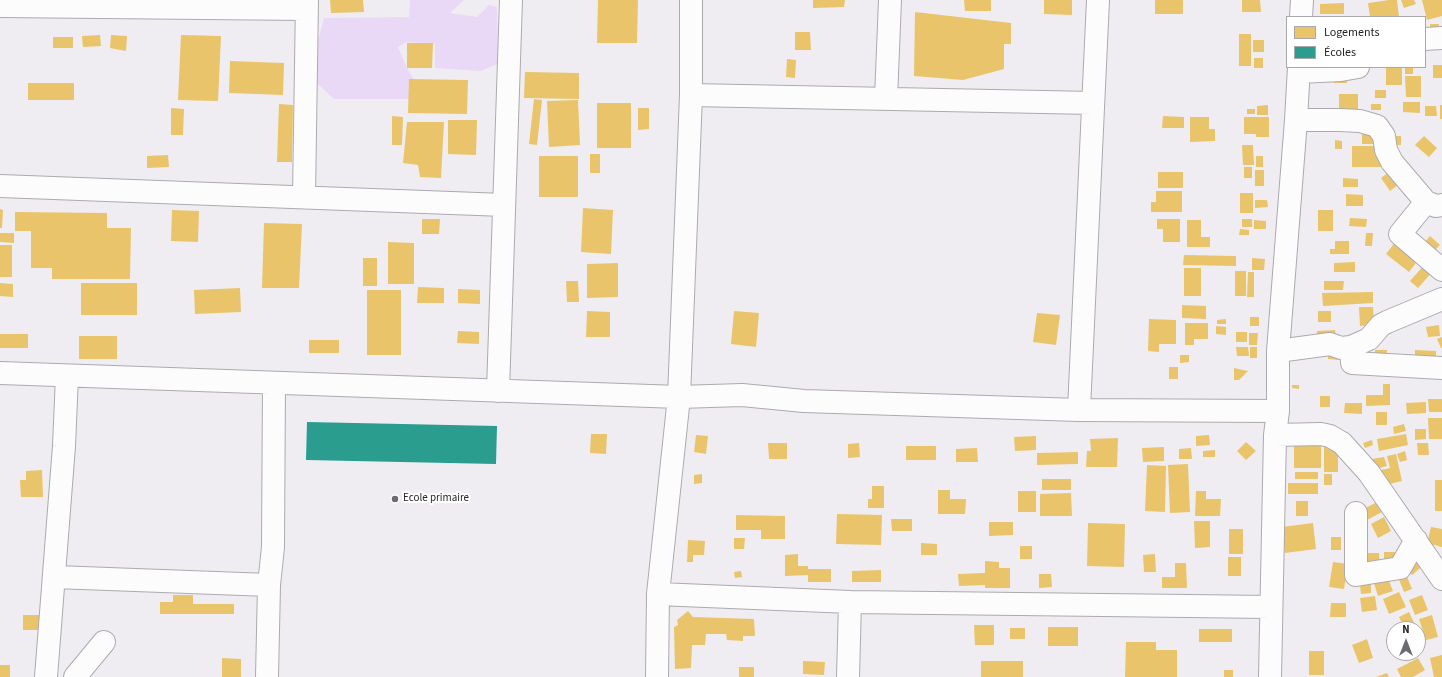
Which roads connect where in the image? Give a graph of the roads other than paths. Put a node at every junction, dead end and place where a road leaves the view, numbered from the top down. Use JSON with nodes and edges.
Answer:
{"nodes":[{"id":1,"x":511,"y":0,"type":"edge"},
{"id":2,"x":691,"y":0,"type":"edge"},
{"id":3,"x":890,"y":0,"type":"edge"},
{"id":4,"x":1098,"y":0,"type":"edge"},
{"id":5,"x":1302,"y":0,"type":"edge"},
{"id":6,"x":98,"y":3,"type":"edge"},
{"id":7,"x":307,"y":4,"type":"edge"},
{"id":8,"x":0,"y":6,"type":"edge"},
{"id":9,"x":1301,"y":16,"type":"edge"},
{"id":10,"x":1442,"y":38,"type":"edge"},
{"id":11,"x":1426,"y":39,"type":"edge"},
{"id":12,"x":1352,"y":68,"type":"edge"},
{"id":13,"x":1299,"y":70,"type":"edge"},
{"id":14,"x":691,"y":95,"type":"junction"},
{"id":15,"x":886,"y":99,"type":"junction"},
{"id":16,"x":1093,"y":103,"type":"junction"},
{"id":17,"x":1296,"y":120,"type":"junction"},
{"id":18,"x":0,"y":186,"type":"edge"},
{"id":19,"x":304,"y":197,"type":"junction"},
{"id":20,"x":1434,"y":204,"type":"edge"},
{"id":21,"x":504,"y":205,"type":"junction"},
{"id":22,"x":1442,"y":270,"type":"edge"},
{"id":23,"x":1442,"y":298,"type":"edge"},
{"id":24,"x":1351,"y":347,"type":"junction"},
{"id":25,"x":1278,"y":351,"type":"junction"},
{"id":26,"x":1442,"y":368,"type":"edge"},
{"id":27,"x":0,"y":373,"type":"edge"},
{"id":28,"x":67,"y":376,"type":"junction"},
{"id":29,"x":274,"y":383,"type":"junction"},
{"id":30,"x":498,"y":391,"type":"junction"},
{"id":31,"x":679,"y":398,"type":"junction"},
{"id":32,"x":1079,"y":410,"type":"junction"},
{"id":33,"x":1278,"y":411,"type":"junction"},
{"id":34,"x":1275,"y":435,"type":"junction"},
{"id":35,"x":1356,"y":513,"type":"dead end"},
{"id":36,"x":1416,"y":540,"type":"junction"},
{"id":37,"x":55,"y":577,"type":"junction"},
{"id":38,"x":1442,"y":579,"type":"edge"},
{"id":39,"x":269,"y":585,"type":"junction"},
{"id":40,"x":658,"y":594,"type":"junction"},
{"id":41,"x":850,"y":602,"type":"junction"},
{"id":42,"x":1271,"y":607,"type":"junction"},
{"id":43,"x":104,"y":642,"type":"dead end"},
{"id":44,"x":46,"y":677,"type":"edge"},
{"id":45,"x":75,"y":677,"type":"edge"},
{"id":46,"x":266,"y":677,"type":"edge"},
{"id":47,"x":657,"y":677,"type":"edge"},
{"id":48,"x":848,"y":677,"type":"edge"},
{"id":49,"x":1270,"y":677,"type":"edge"}],
"edges":[{"from":1,"to":21,"type":"street"},
{"from":2,"to":14,"type":"street"},
{"from":3,"to":15,"type":"street"},
{"from":4,"to":16,"type":"street"},
{"from":5,"to":9,"type":"street"},
{"from":6,"to":7,"type":"street"},
{"from":6,"to":8,"type":"street"},
{"from":7,"to":19,"type":"street"},
{"from":10,"to":11,"type":"street"},
{"from":12,"to":13,"type":"street"},
{"from":13,"to":17,"type":"street"},
{"from":14,"to":15,"type":"street"},
{"from":14,"to":31,"type":"street"},
{"from":15,"to":16,"type":"street"},
{"from":16,"to":32,"type":"street"},
{"from":17,"to":20,"type":"street"},
{"from":17,"to":25,"type":"street"},
{"from":18,"to":19,"type":"street"},
{"from":19,"to":21,"type":"street"},
{"from":20,"to":22,"type":"street"},
{"from":21,"to":30,"type":"street"},
{"from":23,"to":24,"type":"street"},
{"from":24,"to":25,"type":"street"},
{"from":24,"to":26,"type":"street"},
{"from":25,"to":33,"type":"street"},
{"from":27,"to":28,"type":"street"},
{"from":28,"to":29,"type":"street"},
{"from":28,"to":37,"type":"street"},
{"from":29,"to":30,"type":"street"},
{"from":29,"to":39,"type":"street"},
{"from":30,"to":31,"type":"street"},
{"from":31,"to":32,"type":"street"},
{"from":31,"to":40,"type":"street"},
{"from":32,"to":33,"type":"street"},
{"from":33,"to":34,"type":"street"},
{"from":34,"to":36,"type":"street"},
{"from":34,"to":42,"type":"street"},
{"from":35,"to":36,"type":"street"},
{"from":36,"to":38,"type":"street"},
{"from":37,"to":39,"type":"street"},
{"from":37,"to":44,"type":"street"},
{"from":39,"to":46,"type":"street"},
{"from":40,"to":41,"type":"street"},
{"from":40,"to":47,"type":"street"},
{"from":41,"to":42,"type":"street"},
{"from":41,"to":48,"type":"street"},
{"from":42,"to":49,"type":"street"},
{"from":43,"to":45,"type":"street"}]}
